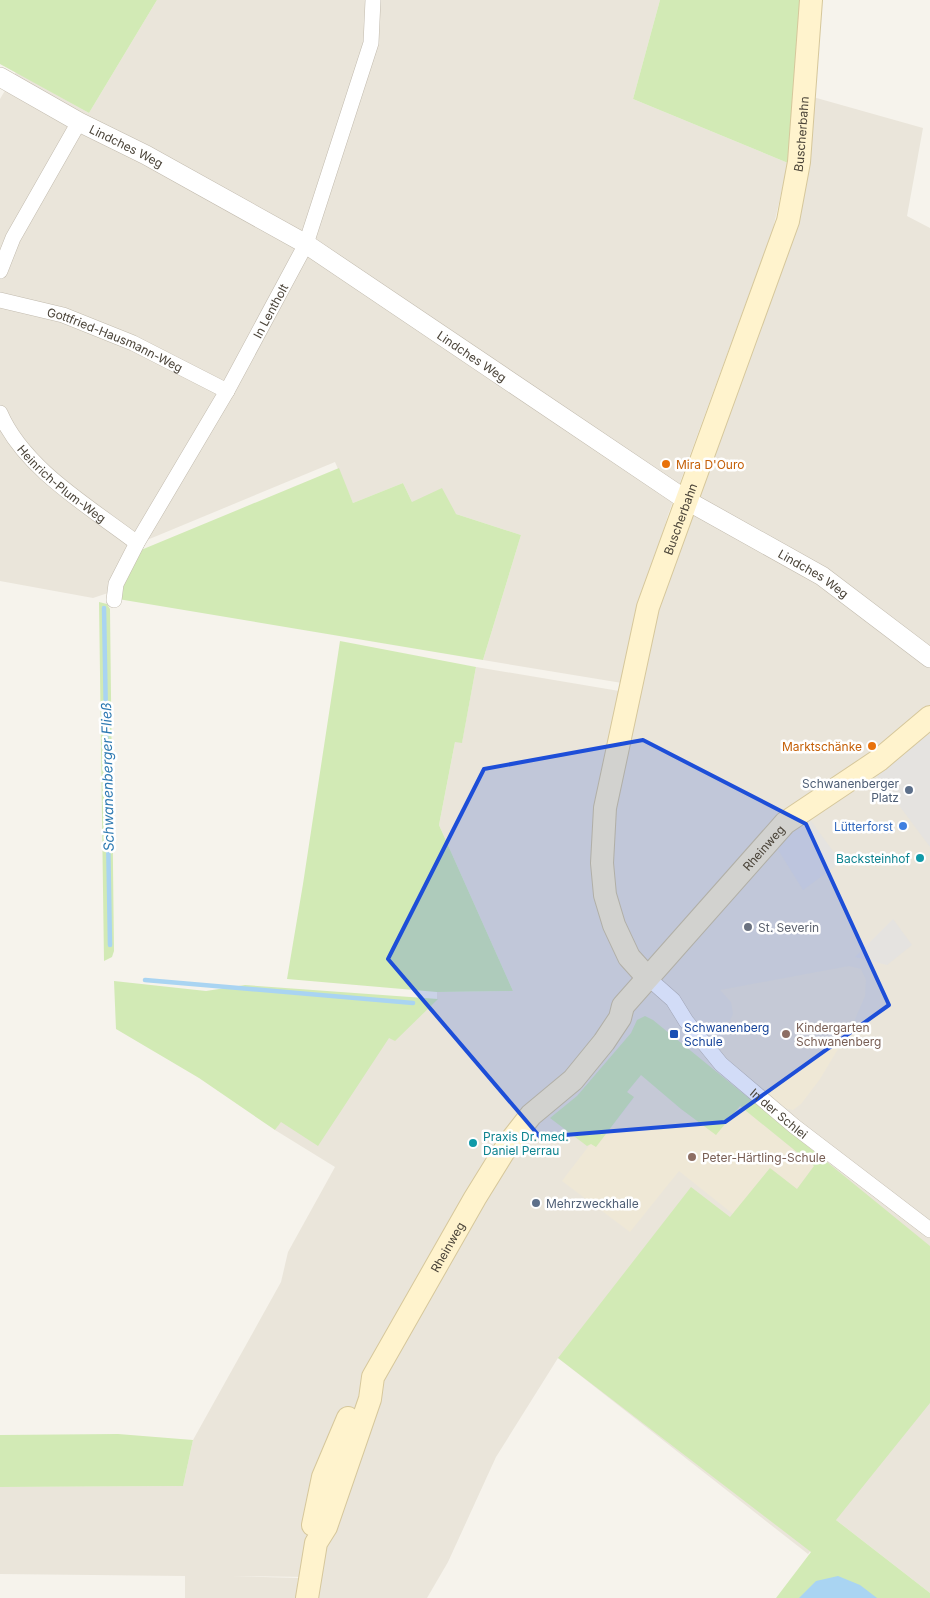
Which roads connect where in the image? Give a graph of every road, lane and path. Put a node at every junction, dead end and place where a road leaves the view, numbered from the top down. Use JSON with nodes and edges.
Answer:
{"nodes":[{"id":1,"x":373,"y":0,"type":"edge"},
{"id":2,"x":811,"y":0,"type":"edge"},
{"id":3,"x":0,"y":77,"type":"edge"},
{"id":4,"x":79,"y":122,"type":"junction"},
{"id":5,"x":306,"y":244,"type":"junction"},
{"id":6,"x":0,"y":271,"type":"edge"},
{"id":7,"x":0,"y":300,"type":"edge"},
{"id":8,"x":227,"y":391,"type":"junction"},
{"id":9,"x":0,"y":414,"type":"edge"},
{"id":10,"x":686,"y":500,"type":"junction"},
{"id":11,"x":137,"y":543,"type":"junction"},
{"id":12,"x":114,"y":600,"type":"dead end"},
{"id":13,"x":930,"y":658,"type":"edge"},
{"id":14,"x":930,"y":717,"type":"edge"},
{"id":15,"x":647,"y":977,"type":"junction"},
{"id":16,"x":930,"y":1230,"type":"edge"},
{"id":17,"x":307,"y":1598,"type":"edge"}],
"edges":[{"from":1,"to":5,"type":"street","name":"In Lentholt"},
{"from":2,"to":10,"type":"main road","name":"Buscherbahn"},
{"from":3,"to":4,"type":"street","name":"Lindches Weg"},
{"from":4,"to":5,"type":"street","name":"Lindches Weg"},
{"from":4,"to":6,"type":"street"},
{"from":5,"to":8,"type":"street","name":"In Lentholt"},
{"from":5,"to":10,"type":"street","name":"Lindches Weg"},
{"from":7,"to":8,"type":"street","name":"Gottfried-Hausmann-Weg"},
{"from":8,"to":11,"type":"street","name":"In Lentholt"},
{"from":9,"to":11,"type":"street","name":"Heinrich-Plum-Weg"},
{"from":10,"to":13,"type":"street","name":"Lindches Weg"},
{"from":10,"to":15,"type":"main road","name":"Buscherbahn"},
{"from":11,"to":12,"type":"street","name":"In Lentholt"},
{"from":14,"to":15,"type":"main road","name":"Rheinweg"},
{"from":15,"to":16,"type":"street","name":"In der Schlei"},
{"from":15,"to":17,"type":"main road","name":"Rheinweg"}]}
